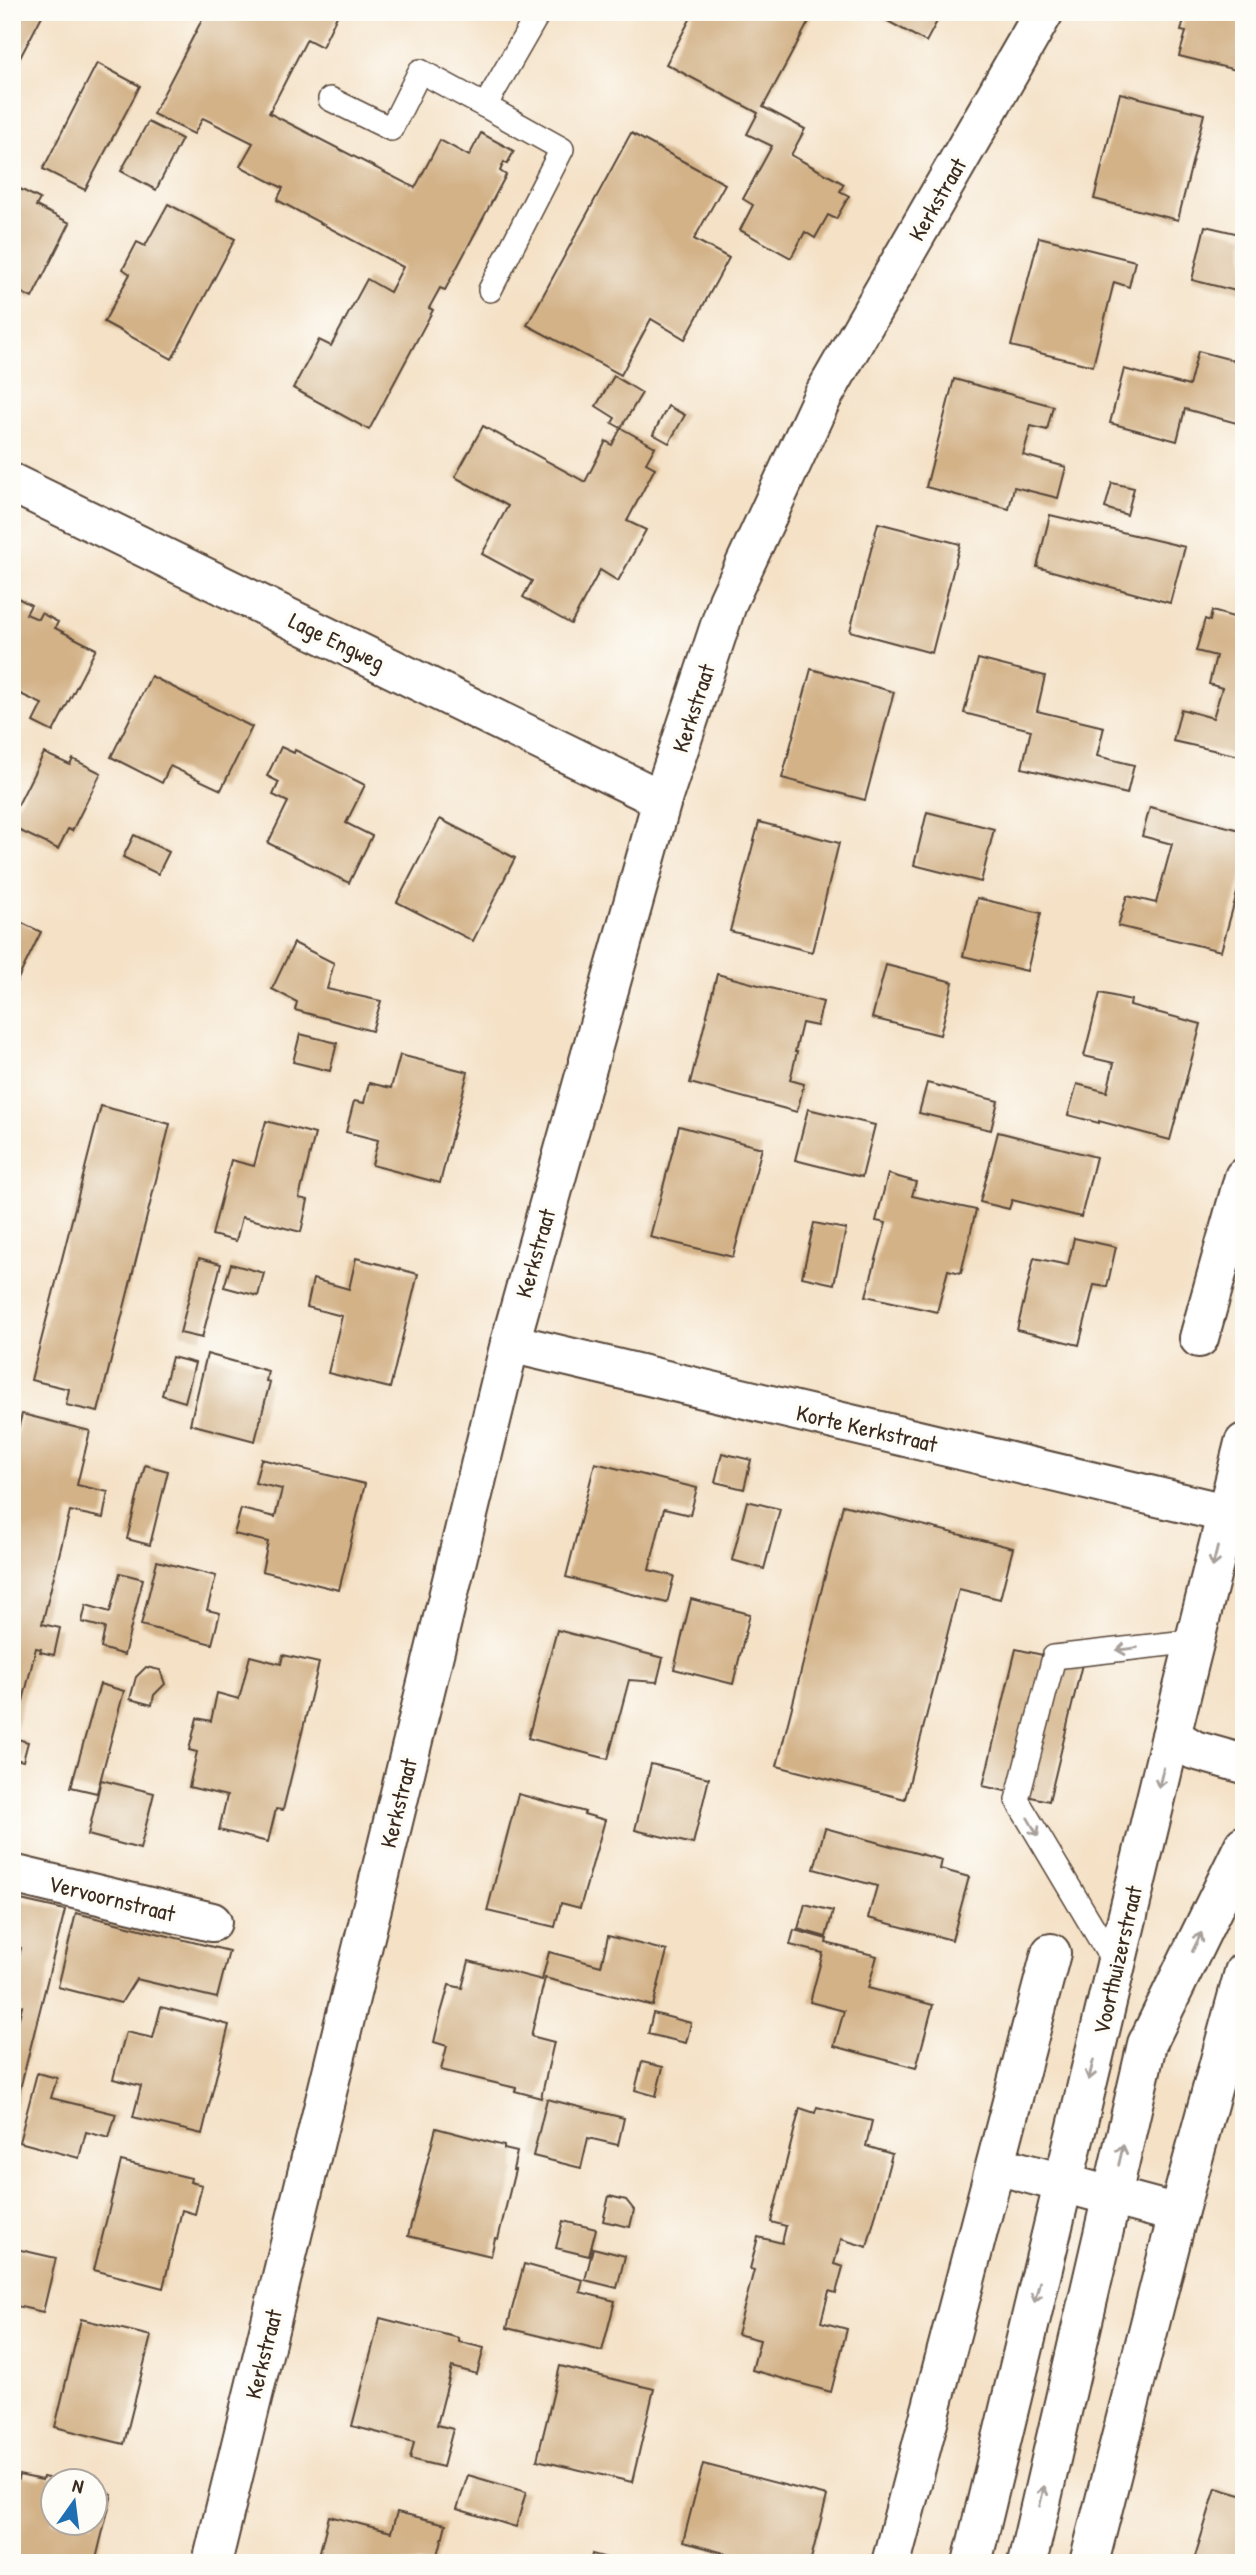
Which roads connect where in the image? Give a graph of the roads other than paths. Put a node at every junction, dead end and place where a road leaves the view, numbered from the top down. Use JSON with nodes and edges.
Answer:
{"nodes":[{"id":1,"x":539,"y":12,"type":"edge"},
{"id":2,"x":1044,"y":12,"type":"edge"},
{"id":3,"x":330,"y":99,"type":"dead end"},
{"id":4,"x":485,"y":106,"type":"junction"},
{"id":5,"x":490,"y":290,"type":"dead end"},
{"id":6,"x":12,"y":483,"type":"edge"},
{"id":7,"x":663,"y":800,"type":"junction"},
{"id":8,"x":1244,"y":1177,"type":"edge"},
{"id":9,"x":1199,"y":1338,"type":"dead end"},
{"id":10,"x":510,"y":1343,"type":"junction"},
{"id":11,"x":1244,"y":1443,"type":"edge"},
{"id":12,"x":1225,"y":1513,"type":"junction"},
{"id":13,"x":1195,"y":1641,"type":"junction"},
{"id":14,"x":1171,"y":1736,"type":"junction"},
{"id":15,"x":1244,"y":1764,"type":"edge"},
{"id":16,"x":1244,"y":1844,"type":"edge"},
{"id":17,"x":12,"y":1874,"type":"edge"},
{"id":18,"x":212,"y":1922,"type":"dead end"},
{"id":19,"x":1052,"y":1953,"type":"dead end"},
{"id":20,"x":1116,"y":1966,"type":"junction"},
{"id":21,"x":1244,"y":1972,"type":"edge"},
{"id":22,"x":996,"y":2165,"type":"junction"},
{"id":23,"x":1063,"y":2183,"type":"junction"},
{"id":24,"x":1112,"y":2197,"type":"junction"},
{"id":25,"x":1178,"y":2214,"type":"junction"},
{"id":26,"x":212,"y":2563,"type":"edge"},
{"id":27,"x":891,"y":2563,"type":"edge"},
{"id":28,"x":972,"y":2563,"type":"edge"},
{"id":29,"x":1027,"y":2563,"type":"edge"},
{"id":30,"x":1089,"y":2563,"type":"edge"}],
"edges":[{"from":1,"to":4,"type":"lane"},
{"from":2,"to":7,"type":"street","name":"Kerkstraat"},
{"from":3,"to":4,"type":"lane"},
{"from":4,"to":5,"type":"lane"},
{"from":6,"to":7,"type":"street","name":"Lage Engweg"},
{"from":7,"to":10,"type":"street","name":"Kerkstraat"},
{"from":8,"to":9,"type":"street"},
{"from":10,"to":12,"type":"street","name":"Korte Kerkstraat"},
{"from":10,"to":26,"type":"street","name":"Kerkstraat"},
{"from":11,"to":12,"type":"street","name":"Voorthuizerstraat"},
{"from":12,"to":13,"type":"street","name":"Voorthuizerstraat","one_way":true},
{"from":13,"to":14,"type":"street","name":"Voorthuizerstraat"},
{"from":13,"to":20,"type":"lane","one_way":true},
{"from":14,"to":15,"type":"street"},
{"from":14,"to":20,"type":"street","name":"Voorthuizerstraat","one_way":true},
{"from":24,"to":16,"type":"street","one_way":true},
{"from":17,"to":18,"type":"street","name":"Vervoornstraat"},
{"from":19,"to":22,"type":"street"},
{"from":20,"to":23,"type":"street","name":"Voorthuizerstraat","one_way":true},
{"from":21,"to":25,"type":"street"},
{"from":22,"to":23,"type":"street"},
{"from":22,"to":27,"type":"street"},
{"from":23,"to":24,"type":"street"},
{"from":23,"to":28,"type":"street","name":"Voorthuizerstraat","one_way":true},
{"from":24,"to":25,"type":"street"},
{"from":29,"to":24,"type":"street","one_way":true},
{"from":25,"to":30,"type":"street"}]}
